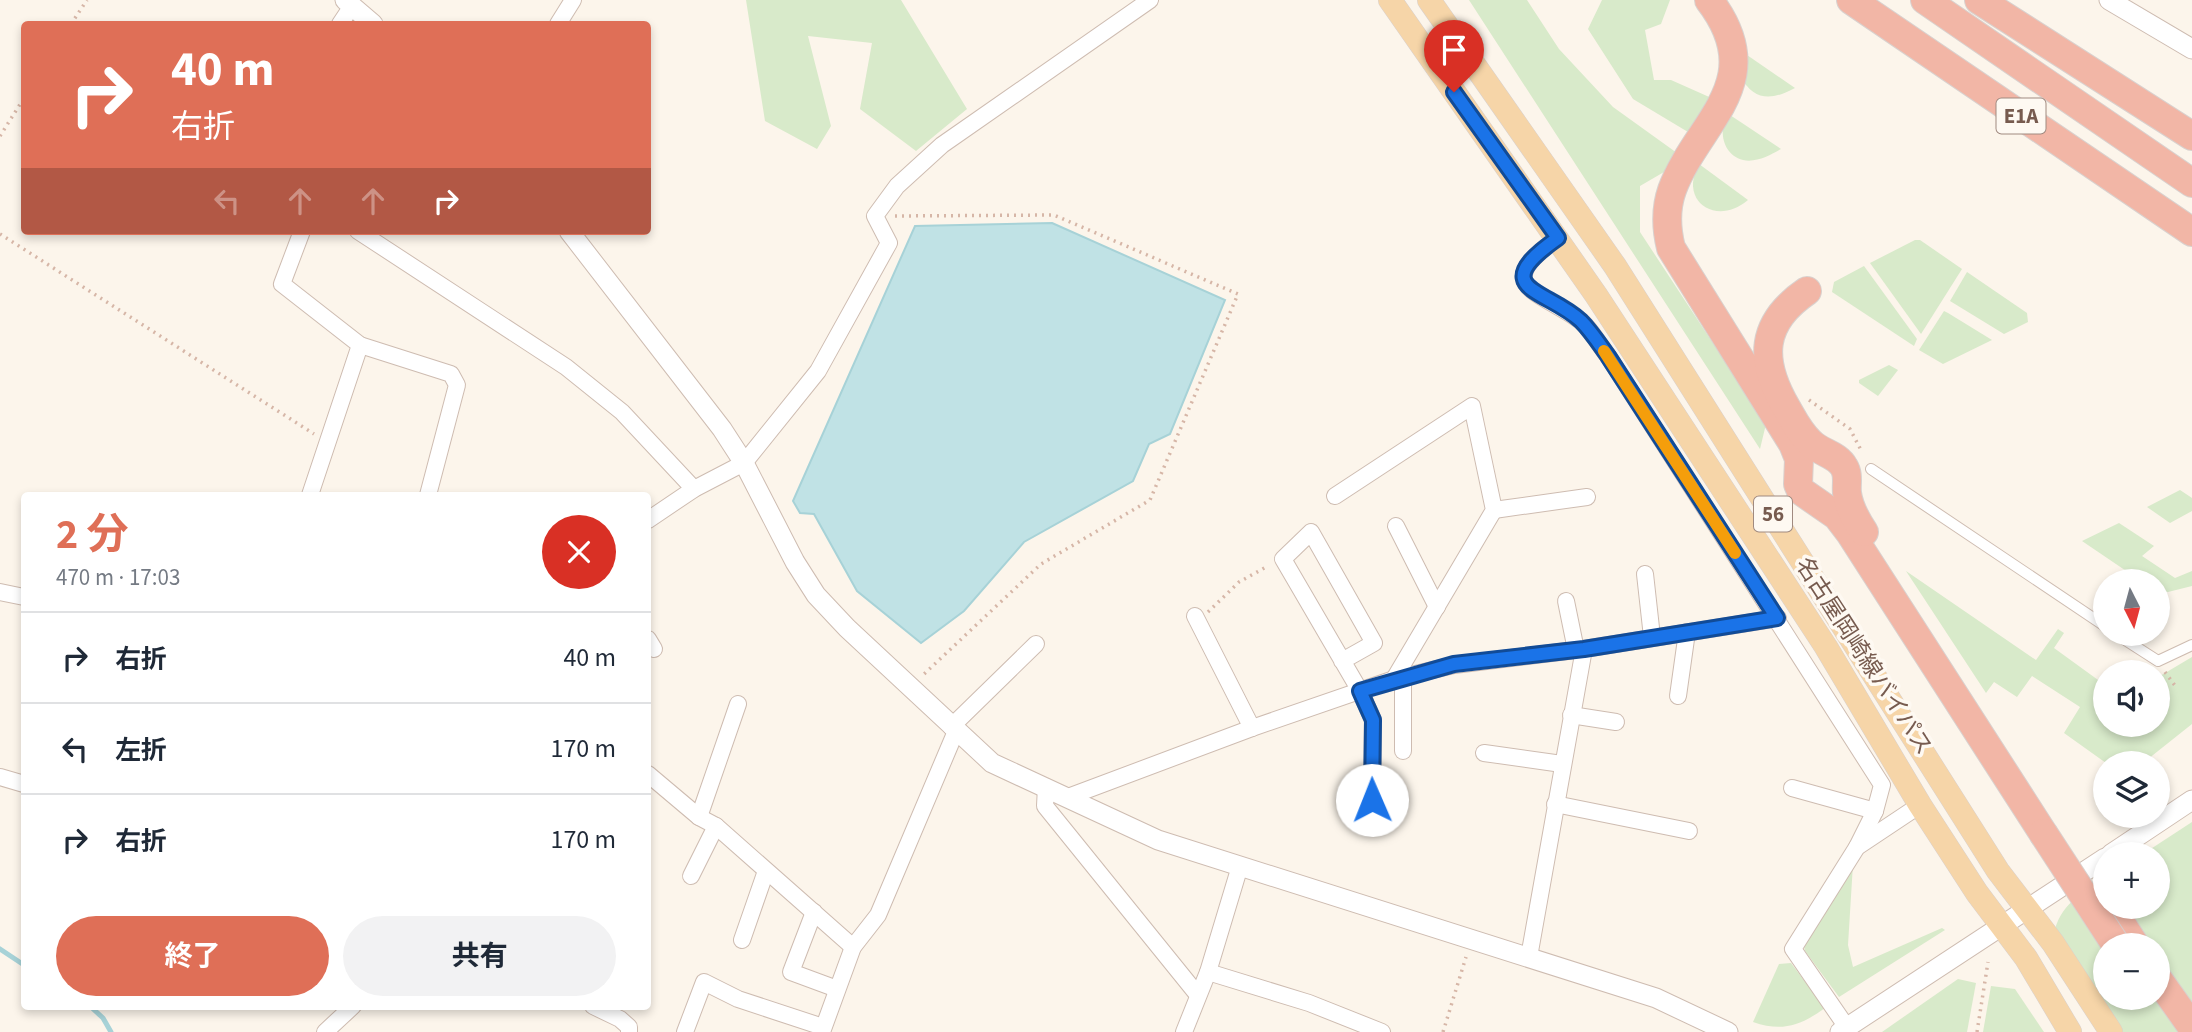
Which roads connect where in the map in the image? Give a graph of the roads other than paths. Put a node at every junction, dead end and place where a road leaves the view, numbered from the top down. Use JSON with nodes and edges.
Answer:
{"nodes":[{"id":1,"x":573,"y":0,"type":"edge"},
{"id":2,"x":1150,"y":0,"type":"edge"},
{"id":3,"x":1390,"y":0,"type":"edge"},
{"id":4,"x":1429,"y":0,"type":"edge"},
{"id":5,"x":1709,"y":0,"type":"edge"},
{"id":6,"x":1851,"y":0,"type":"edge"},
{"id":7,"x":1925,"y":0,"type":"edge"},
{"id":8,"x":1979,"y":0,"type":"edge"},
{"id":9,"x":2109,"y":0,"type":"edge"},
{"id":10,"x":349,"y":3,"type":"edge"},
{"id":11,"x":341,"y":21,"type":"edge"},
{"id":12,"x":370,"y":21,"type":"edge"},
{"id":13,"x":560,"y":21,"type":"edge"},
{"id":14,"x":2192,"y":49,"type":"edge"},
{"id":15,"x":2192,"y":136,"type":"edge"},
{"id":16,"x":2192,"y":183,"type":"edge"},
{"id":17,"x":2192,"y":232,"type":"edge"},
{"id":18,"x":301,"y":235,"type":"edge"},
{"id":19,"x":364,"y":235,"type":"edge"},
{"id":20,"x":572,"y":235,"type":"edge"},
{"id":21,"x":1558,"y":238,"type":"junction"},
{"id":22,"x":1807,"y":291,"type":"dead end"},
{"id":23,"x":360,"y":345,"type":"junction"},
{"id":24,"x":744,"y":463,"type":"junction"},
{"id":25,"x":1871,"y":470,"type":"road end"},
{"id":26,"x":694,"y":489,"type":"junction"},
{"id":27,"x":311,"y":492,"type":"edge"},
{"id":28,"x":429,"y":492,"type":"edge"},
{"id":29,"x":1335,"y":496,"type":"dead end"},
{"id":30,"x":1587,"y":497,"type":"dead end"},
{"id":31,"x":1494,"y":510,"type":"junction"},
{"id":32,"x":651,"y":518,"type":"edge"},
{"id":33,"x":1396,"y":526,"type":"dead end"},
{"id":34,"x":1644,"y":575,"type":"dead end"},
{"id":35,"x":0,"y":592,"type":"edge"},
{"id":36,"x":21,"y":596,"type":"edge"},
{"id":37,"x":1566,"y":601,"type":"dead end"},
{"id":38,"x":1437,"y":607,"type":"junction"},
{"id":39,"x":1777,"y":618,"type":"junction"},
{"id":40,"x":2093,"y":618,"type":"edge"},
{"id":41,"x":1196,"y":619,"type":"road end"},
{"id":42,"x":1687,"y":632,"type":"junction"},
{"id":43,"x":1652,"y":637,"type":"junction"},
{"id":44,"x":1036,"y":644,"type":"dead end"},
{"id":45,"x":2192,"y":645,"type":"edge"},
{"id":46,"x":2135,"y":646,"type":"edge"},
{"id":47,"x":1580,"y":650,"type":"junction"},
{"id":48,"x":1342,"y":661,"type":"dead end"},
{"id":49,"x":1398,"y":678,"type":"junction"},
{"id":50,"x":1360,"y":691,"type":"junction"},
{"id":51,"x":1678,"y":696,"type":"dead end"},
{"id":52,"x":738,"y":704,"type":"dead end"},
{"id":53,"x":1571,"y":715,"type":"junction"},
{"id":54,"x":1616,"y":722,"type":"dead end"},
{"id":55,"x":1252,"y":728,"type":"junction"},
{"id":56,"x":953,"y":729,"type":"junction"},
{"id":57,"x":1403,"y":751,"type":"dead end"},
{"id":58,"x":1484,"y":753,"type":"dead end"},
{"id":59,"x":1562,"y":764,"type":"junction"},
{"id":60,"x":0,"y":777,"type":"edge"},
{"id":61,"x":651,"y":777,"type":"edge"},
{"id":62,"x":21,"y":783,"type":"edge"},
{"id":63,"x":1046,"y":787,"type":"junction"},
{"id":64,"x":1792,"y":788,"type":"dead end"},
{"id":65,"x":1068,"y":797,"type":"junction"},
{"id":66,"x":1372,"y":800,"type":"dead end"},
{"id":67,"x":2192,"y":800,"type":"edge"},
{"id":68,"x":1555,"y":803,"type":"junction"},
{"id":69,"x":1920,"y":805,"type":"junction"},
{"id":70,"x":1875,"y":811,"type":"junction"},
{"id":71,"x":699,"y":817,"type":"junction"},
{"id":72,"x":716,"y":826,"type":"junction"},
{"id":73,"x":2049,"y":829,"type":"junction"},
{"id":74,"x":1689,"y":831,"type":"dead end"},
{"id":75,"x":2129,"y":842,"type":"edge"},
{"id":76,"x":1857,"y":847,"type":"junction"},
{"id":77,"x":1240,"y":866,"type":"junction"},
{"id":78,"x":2093,"y":866,"type":"edge"},
{"id":79,"x":766,"y":871,"type":"junction"},
{"id":80,"x":691,"y":876,"type":"dead end"},
{"id":81,"x":2093,"y":885,"type":"edge"},
{"id":82,"x":2028,"y":908,"type":"junction"},
{"id":83,"x":814,"y":912,"type":"junction"},
{"id":84,"x":2000,"y":926,"type":"junction"},
{"id":85,"x":2109,"y":933,"type":"edge"},
{"id":86,"x":742,"y":940,"type":"dead end"},
{"id":87,"x":853,"y":947,"type":"junction"},
{"id":88,"x":1529,"y":957,"type":"junction"},
{"id":89,"x":1208,"y":972,"type":"junction"},
{"id":90,"x":837,"y":989,"type":"junction"},
{"id":91,"x":1197,"y":994,"type":"junction"},
{"id":92,"x":2170,"y":996,"type":"edge"},
{"id":93,"x":349,"y":1010,"type":"edge"},
{"id":94,"x":601,"y":1010,"type":"edge"},
{"id":95,"x":2159,"y":1010,"type":"edge"},
{"id":96,"x":2192,"y":1027,"type":"edge"},
{"id":97,"x":1843,"y":1029,"type":"edge"},
{"id":98,"x":822,"y":1030,"type":"edge"},
{"id":99,"x":325,"y":1032,"type":"edge"},
{"id":100,"x":629,"y":1032,"type":"edge"},
{"id":101,"x":685,"y":1032,"type":"edge"},
{"id":102,"x":1184,"y":1032,"type":"edge"},
{"id":103,"x":1382,"y":1032,"type":"edge"},
{"id":104,"x":1728,"y":1032,"type":"edge"},
{"id":105,"x":2070,"y":1032,"type":"edge"},
{"id":106,"x":2111,"y":1032,"type":"edge"},
{"id":107,"x":2174,"y":1032,"type":"edge"}],
"edges":[{"from":1,"to":13,"type":"street"},
{"from":2,"to":24,"type":"street"},
{"from":3,"to":21,"type":"main road","name":"名古屋岡崎線バイパス","number":"56"},
{"from":4,"to":82,"type":"main road","name":"名古屋岡崎線バイパス","number":"56"},
{"from":5,"to":73,"type":"highway"},
{"from":6,"to":17,"type":"highway","number":"E1A"},
{"from":7,"to":16,"type":"highway","number":"E1A"},
{"from":8,"to":15,"type":"highway"},
{"from":9,"to":14,"type":"street"},
{"from":10,"to":11,"type":"street"},
{"from":10,"to":12,"type":"street"},
{"from":18,"to":23,"type":"street"},
{"from":19,"to":26,"type":"street"},
{"from":20,"to":24,"type":"street"},
{"from":21,"to":39,"type":"street"},
{"from":21,"to":69,"type":"main road","name":"名古屋岡崎線バイパス","number":"56"},
{"from":22,"to":73,"type":"highway"},
{"from":23,"to":27,"type":"street"},
{"from":23,"to":28,"type":"street"},
{"from":24,"to":26,"type":"street"},
{"from":24,"to":56,"type":"street"},
{"from":25,"to":40,"type":"street"},
{"from":26,"to":32,"type":"street"},
{"from":29,"to":31,"type":"street"},
{"from":30,"to":31,"type":"street"},
{"from":31,"to":38,"type":"street"},
{"from":33,"to":38,"type":"street"},
{"from":34,"to":43,"type":"street"},
{"from":35,"to":36,"type":"street"},
{"from":37,"to":47,"type":"street"},
{"from":38,"to":49,"type":"street"},
{"from":39,"to":42,"type":"street"},
{"from":39,"to":70,"type":"street"},
{"from":41,"to":55,"type":"street"},
{"from":42,"to":43,"type":"street"},
{"from":42,"to":51,"type":"street"},
{"from":43,"to":47,"type":"street"},
{"from":44,"to":56,"type":"street"},
{"from":45,"to":46,"type":"street"},
{"from":47,"to":49,"type":"street"},
{"from":47,"to":53,"type":"street"},
{"from":48,"to":50,"type":"street"},
{"from":49,"to":50,"type":"street"},
{"from":49,"to":57,"type":"street"},
{"from":50,"to":55,"type":"street"},
{"from":50,"to":66,"type":"street"},
{"from":52,"to":71,"type":"street"},
{"from":53,"to":54,"type":"street"},
{"from":53,"to":59,"type":"street"},
{"from":55,"to":65,"type":"street"},
{"from":56,"to":63,"type":"street"},
{"from":56,"to":87,"type":"street"},
{"from":58,"to":59,"type":"street"},
{"from":59,"to":68,"type":"street"},
{"from":60,"to":62,"type":"street"},
{"from":61,"to":71,"type":"street"},
{"from":63,"to":65,"type":"street"},
{"from":63,"to":91,"type":"street"},
{"from":64,"to":70,"type":"street"},
{"from":65,"to":77,"type":"street"},
{"from":67,"to":75,"type":"street"},
{"from":68,"to":74,"type":"street"},
{"from":68,"to":88,"type":"street"},
{"from":69,"to":76,"type":"street"},
{"from":69,"to":84,"type":"main road","name":"名古屋岡崎線バイパス","number":"56"},
{"from":70,"to":76,"type":"street"},
{"from":71,"to":72,"type":"street"},
{"from":72,"to":79,"type":"street"},
{"from":72,"to":80,"type":"street"},
{"from":73,"to":81,"type":"highway"},
{"from":73,"to":85,"type":"highway","bridge":true},
{"from":76,"to":97,"type":"street"},
{"from":77,"to":88,"type":"street"},
{"from":77,"to":89,"type":"street"},
{"from":78,"to":82,"type":"street"},
{"from":79,"to":83,"type":"street"},
{"from":79,"to":86,"type":"street"},
{"from":82,"to":84,"type":"street"},
{"from":82,"to":106,"type":"main road","name":"名古屋岡崎線バイパス","number":"56"},
{"from":83,"to":87,"type":"street"},
{"from":83,"to":90,"type":"street"},
{"from":84,"to":97,"type":"street"},
{"from":84,"to":105,"type":"main road","name":"名古屋岡崎線バイパス","number":"56"},
{"from":87,"to":90,"type":"street"},
{"from":88,"to":104,"type":"street"},
{"from":89,"to":91,"type":"street"},
{"from":89,"to":103,"type":"street"},
{"from":90,"to":98,"type":"street"},
{"from":91,"to":102,"type":"street"},
{"from":92,"to":96,"type":"highway"},
{"from":93,"to":99,"type":"street"},
{"from":94,"to":100,"type":"street"},
{"from":95,"to":107,"type":"highway"},
{"from":98,"to":101,"type":"street"}]}
